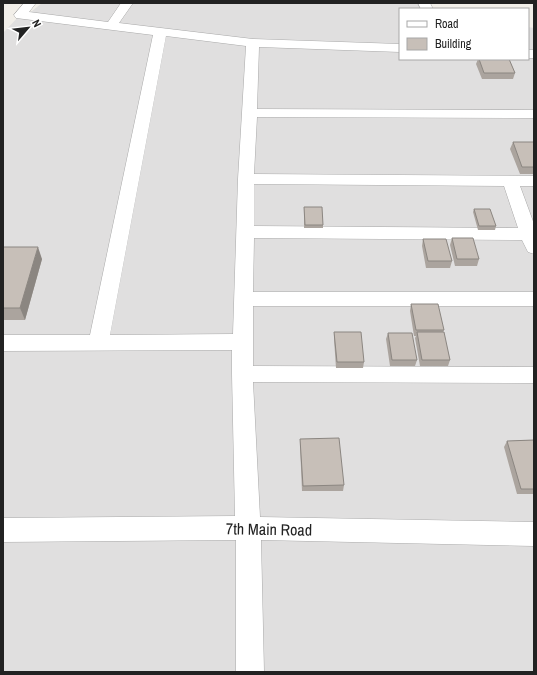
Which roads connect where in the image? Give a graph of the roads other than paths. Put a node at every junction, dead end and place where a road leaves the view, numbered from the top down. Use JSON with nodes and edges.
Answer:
{"nodes":[{"id":1,"x":30,"y":3,"type":"edge"},
{"id":2,"x":127,"y":3,"type":"edge"},
{"id":3,"x":110,"y":26,"type":"junction"},
{"id":4,"x":160,"y":32,"type":"junction"},
{"id":5,"x":254,"y":43,"type":"junction"},
{"id":6,"x":399,"y":48,"type":"edge"},
{"id":7,"x":250,"y":113,"type":"junction"},
{"id":8,"x":534,"y":114,"type":"edge"},
{"id":9,"x":246,"y":179,"type":"junction"},
{"id":10,"x":510,"y":181,"type":"junction"},
{"id":11,"x":534,"y":181,"type":"edge"},
{"id":12,"x":245,"y":232,"type":"junction"},
{"id":13,"x":531,"y":241,"type":"edge"},
{"id":14,"x":244,"y":299,"type":"junction"},
{"id":15,"x":534,"y":299,"type":"edge"},
{"id":16,"x":99,"y":342,"type":"junction"},
{"id":17,"x":243,"y":342,"type":"junction"},
{"id":18,"x":3,"y":343,"type":"edge"},
{"id":19,"x":242,"y":374,"type":"junction"},
{"id":20,"x":534,"y":375,"type":"edge"},
{"id":21,"x":248,"y":528,"type":"junction"},
{"id":22,"x":3,"y":530,"type":"edge"},
{"id":23,"x":534,"y":534,"type":"edge"},
{"id":24,"x":250,"y":672,"type":"edge"}],
"edges":[{"from":1,"to":3,"type":"street"},
{"from":2,"to":3,"type":"street"},
{"from":3,"to":4,"type":"street"},
{"from":4,"to":5,"type":"street"},
{"from":4,"to":16,"type":"street"},
{"from":5,"to":6,"type":"street"},
{"from":5,"to":7,"type":"street"},
{"from":7,"to":8,"type":"street"},
{"from":7,"to":9,"type":"street"},
{"from":9,"to":10,"type":"street"},
{"from":9,"to":12,"type":"street"},
{"from":10,"to":11,"type":"street"},
{"from":10,"to":13,"type":"street"},
{"from":12,"to":13,"type":"street"},
{"from":12,"to":14,"type":"street"},
{"from":14,"to":15,"type":"street"},
{"from":14,"to":17,"type":"street"},
{"from":16,"to":17,"type":"street"},
{"from":16,"to":18,"type":"street"},
{"from":17,"to":19,"type":"street"},
{"from":19,"to":20,"type":"street"},
{"from":19,"to":21,"type":"street"},
{"from":21,"to":22,"type":"street","name":"7th Main Road"},
{"from":21,"to":23,"type":"street","name":"7th Main Road"},
{"from":21,"to":24,"type":"street"}]}
